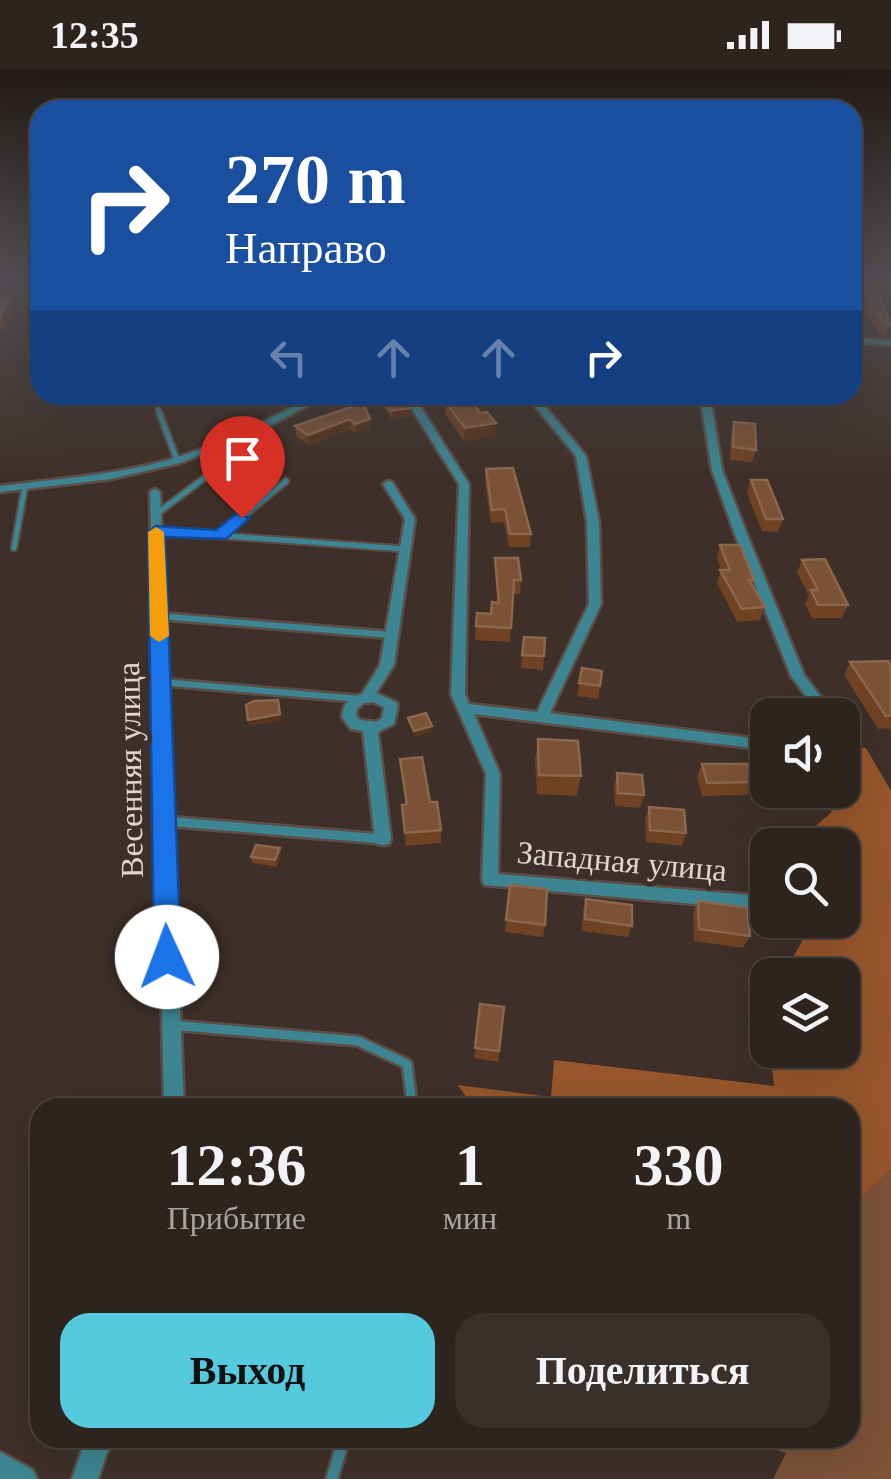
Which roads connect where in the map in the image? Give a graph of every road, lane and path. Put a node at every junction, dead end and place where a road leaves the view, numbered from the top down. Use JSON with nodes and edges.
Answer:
{"nodes":[{"id":1,"x":157,"y":405,"type":"edge"},
{"id":2,"x":305,"y":405,"type":"edge"},
{"id":3,"x":414,"y":405,"type":"edge"},
{"id":4,"x":538,"y":405,"type":"edge"},
{"id":5,"x":707,"y":405,"type":"edge"},
{"id":6,"x":216,"y":457,"type":"dead end"},
{"id":7,"x":177,"y":460,"type":"junction"},
{"id":8,"x":286,"y":482,"type":"dead end"},
{"id":9,"x":388,"y":484,"type":"dead end"},
{"id":10,"x":25,"y":486,"type":"junction"},
{"id":11,"x":0,"y":490,"type":"edge"},
{"id":12,"x":154,"y":492,"type":"dead end"},
{"id":13,"x":156,"y":523,"type":"junction"},
{"id":14,"x":220,"y":536,"type":"junction"},
{"id":15,"x":14,"y":548,"type":"dead end"},
{"id":16,"x":406,"y":549,"type":"junction"},
{"id":17,"x":159,"y":616,"type":"junction"},
{"id":18,"x":392,"y":634,"type":"junction"},
{"id":19,"x":160,"y":682,"type":"junction"},
{"id":20,"x":363,"y":698,"type":"junction"},
{"id":21,"x":815,"y":698,"type":"edge"},
{"id":22,"x":465,"y":708,"type":"junction"},
{"id":23,"x":540,"y":718,"type":"junction"},
{"id":24,"x":370,"y":728,"type":"junction"},
{"id":25,"x":750,"y":743,"type":"edge"},
{"id":26,"x":164,"y":821,"type":"junction"},
{"id":27,"x":383,"y":839,"type":"joint"},
{"id":28,"x":750,"y":902,"type":"dead end"},
{"id":29,"x":169,"y":1024,"type":"junction"},
{"id":30,"x":173,"y":1098,"type":"edge"},
{"id":31,"x":412,"y":1098,"type":"edge"},
{"id":32,"x":96,"y":1448,"type":"edge"},
{"id":33,"x":341,"y":1448,"type":"edge"},
{"id":34,"x":0,"y":1464,"type":"edge"},
{"id":35,"x":24,"y":1479,"type":"edge"},
{"id":36,"x":85,"y":1479,"type":"edge"},
{"id":37,"x":332,"y":1479,"type":"edge"}],
"edges":[{"from":1,"to":7,"type":"lane"},
{"from":2,"to":7,"type":"street"},
{"from":3,"to":22,"type":"street"},
{"from":4,"to":23,"type":"street"},
{"from":5,"to":21,"type":"street"},
{"from":6,"to":13,"type":"lane"},
{"from":7,"to":10,"type":"street"},
{"from":8,"to":14,"type":"lane"},
{"from":9,"to":16,"type":"street"},
{"from":10,"to":11,"type":"street"},
{"from":10,"to":15,"type":"lane"},
{"from":12,"to":13,"type":"street","name":"Весенняя улица"},
{"from":13,"to":14,"type":"lane"},
{"from":13,"to":17,"type":"street","name":"Весенняя улица"},
{"from":14,"to":16,"type":"lane"},
{"from":16,"to":18,"type":"street"},
{"from":17,"to":18,"type":"lane"},
{"from":17,"to":19,"type":"street","name":"Весенняя улица"},
{"from":18,"to":20,"type":"street"},
{"from":19,"to":20,"type":"lane"},
{"from":19,"to":26,"type":"street","name":"Весенняя улица"},
{"from":20,"to":24,"type":"street"},
{"from":20,"to":24,"type":"street"},
{"from":22,"to":23,"type":"street"},
{"from":22,"to":28,"type":"street","name":"Западная улица"},
{"from":23,"to":25,"type":"street"},
{"from":24,"to":27,"type":"street"},
{"from":26,"to":27,"type":"lane"},
{"from":26,"to":29,"type":"street","name":"Весенняя улица"},
{"from":29,"to":30,"type":"street","name":"Весенняя улица"},
{"from":29,"to":31,"type":"lane"},
{"from":32,"to":36,"type":"street"},
{"from":33,"to":37,"type":"lane"},
{"from":34,"to":35,"type":"street"}]}
